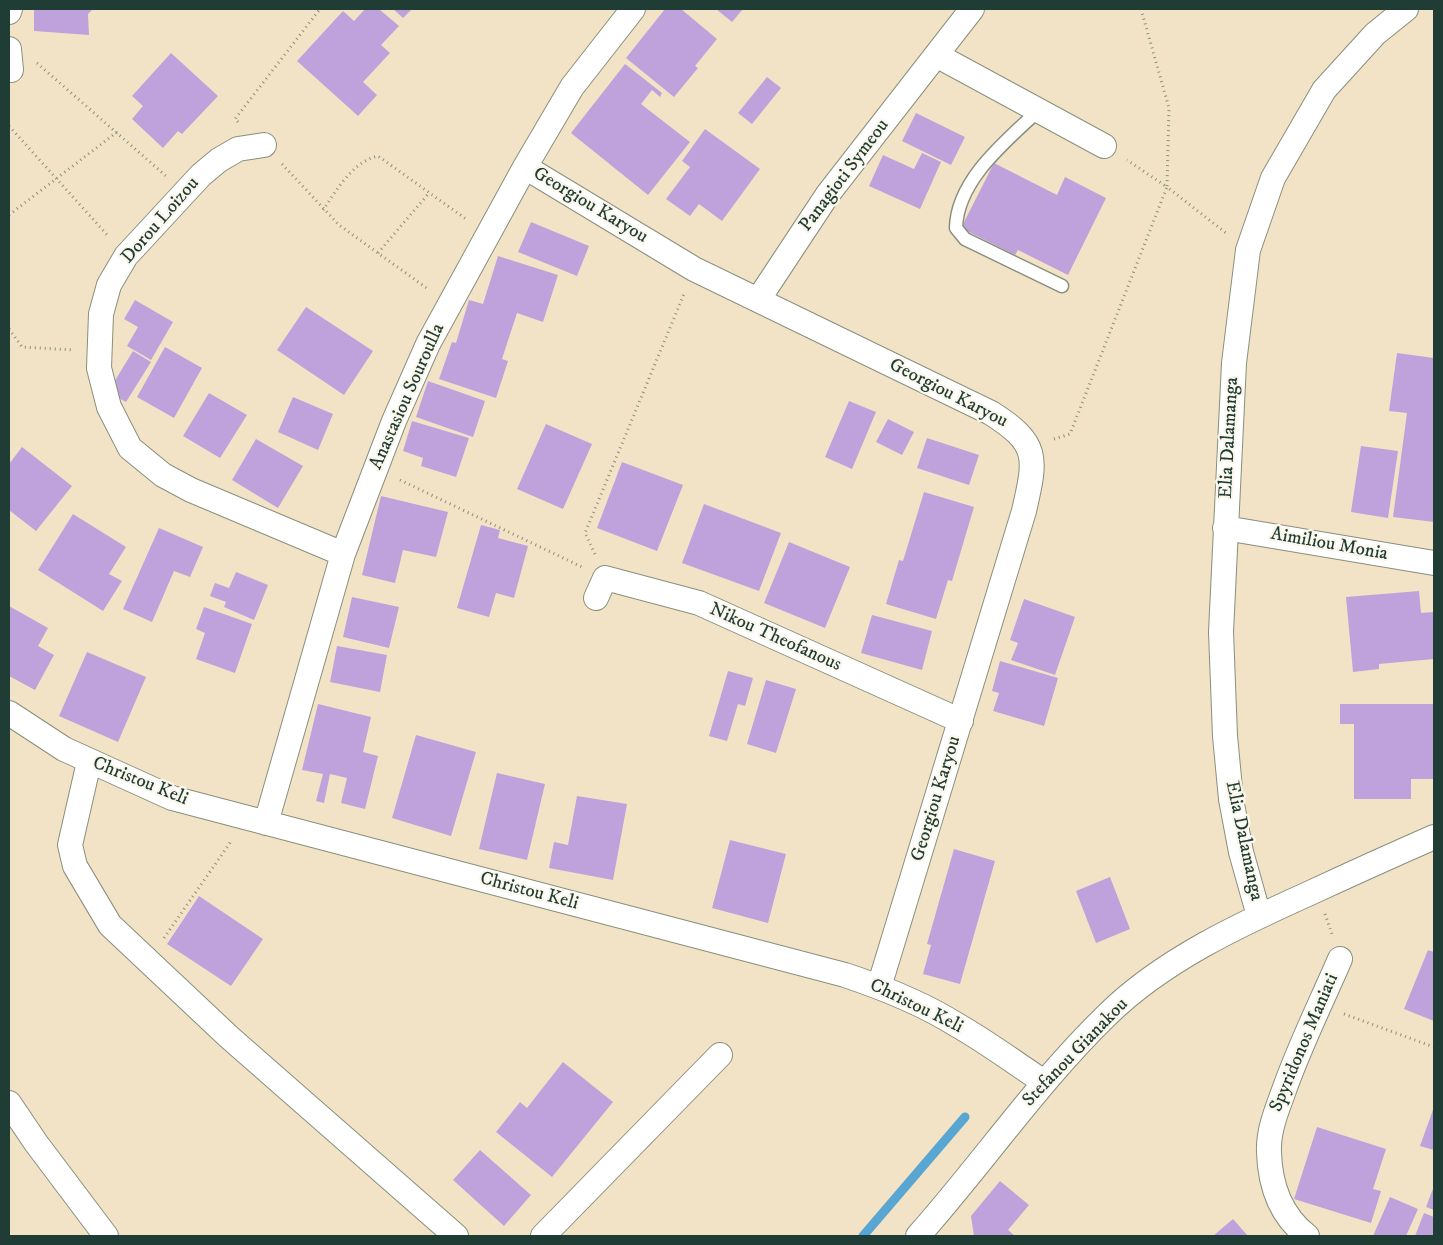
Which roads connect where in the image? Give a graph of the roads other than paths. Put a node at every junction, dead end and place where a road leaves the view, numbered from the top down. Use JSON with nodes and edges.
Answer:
{"nodes":[{"id":1,"x":634,"y":9,"type":"edge"},
{"id":2,"x":972,"y":9,"type":"edge"},
{"id":3,"x":1406,"y":9,"type":"edge"},
{"id":4,"x":938,"y":56,"type":"junction"},
{"id":5,"x":1039,"y":110,"type":"junction"},
{"id":6,"x":264,"y":145,"type":"road end"},
{"id":7,"x":1104,"y":146,"type":"road end"},
{"id":8,"x":525,"y":167,"type":"junction"},
{"id":9,"x":1062,"y":286,"type":"dead end"},
{"id":10,"x":758,"y":300,"type":"junction"},
{"id":11,"x":1225,"y":528,"type":"junction"},
{"id":12,"x":343,"y":554,"type":"junction"},
{"id":13,"x":1434,"y":563,"type":"edge"},
{"id":14,"x":600,"y":588,"type":"road end"},
{"id":15,"x":9,"y":713,"type":"edge"},
{"id":16,"x":960,"y":721,"type":"junction"},
{"id":17,"x":89,"y":762,"type":"junction"},
{"id":18,"x":257,"y":821,"type":"junction"},
{"id":19,"x":1434,"y":837,"type":"edge"},
{"id":20,"x":1259,"y":916,"type":"junction"},
{"id":21,"x":1340,"y":959,"type":"road end"},
{"id":22,"x":879,"y":987,"type":"junction"},
{"id":23,"x":720,"y":1055,"type":"dead end"},
{"id":24,"x":1044,"y":1082,"type":"junction"},
{"id":25,"x":9,"y":1102,"type":"edge"},
{"id":26,"x":921,"y":1235,"type":"edge"},
{"id":27,"x":106,"y":1236,"type":"edge"},
{"id":28,"x":456,"y":1236,"type":"edge"},
{"id":29,"x":543,"y":1236,"type":"edge"},
{"id":30,"x":1307,"y":1236,"type":"edge"}],
"edges":[{"from":1,"to":8,"type":"street","name":"Anastasiou Souroulla"},
{"from":2,"to":4,"type":"street","name":"Panagioti Symeou"},
{"from":3,"to":11,"type":"street","name":"Elia Dalamanga"},
{"from":4,"to":5,"type":"street"},
{"from":4,"to":10,"type":"street","name":"Panagioti Symeou"},
{"from":5,"to":7,"type":"street"},
{"from":5,"to":9,"type":"lane"},
{"from":6,"to":12,"type":"street","name":"Dorou Loizou"},
{"from":8,"to":10,"type":"street","name":"Georgiou Karyou"},
{"from":8,"to":12,"type":"street","name":"Anastasiou Souroulla"},
{"from":10,"to":16,"type":"street","name":"Georgiou Karyou"},
{"from":11,"to":13,"type":"street","name":"Aimiliou Monia"},
{"from":11,"to":20,"type":"street","name":"Elia Dalamanga"},
{"from":12,"to":18,"type":"street","name":"Anastasiou Souroulla"},
{"from":14,"to":16,"type":"street","name":"Nikou Theofanous"},
{"from":15,"to":17,"type":"street","name":"Christou Keli"},
{"from":16,"to":22,"type":"street","name":"Georgiou Karyou"},
{"from":17,"to":18,"type":"street","name":"Christou Keli"},
{"from":17,"to":28,"type":"street"},
{"from":18,"to":22,"type":"street","name":"Christou Keli"},
{"from":19,"to":20,"type":"street","name":"Stefanou Gianakou"},
{"from":20,"to":24,"type":"street","name":"Stefanou Gianakou"},
{"from":21,"to":30,"type":"street","name":"Spyridonos Maniati"},
{"from":22,"to":24,"type":"street","name":"Christou Keli"},
{"from":23,"to":29,"type":"street"},
{"from":24,"to":26,"type":"street","name":"Stefanou Gianakou"},
{"from":25,"to":27,"type":"street"}]}
